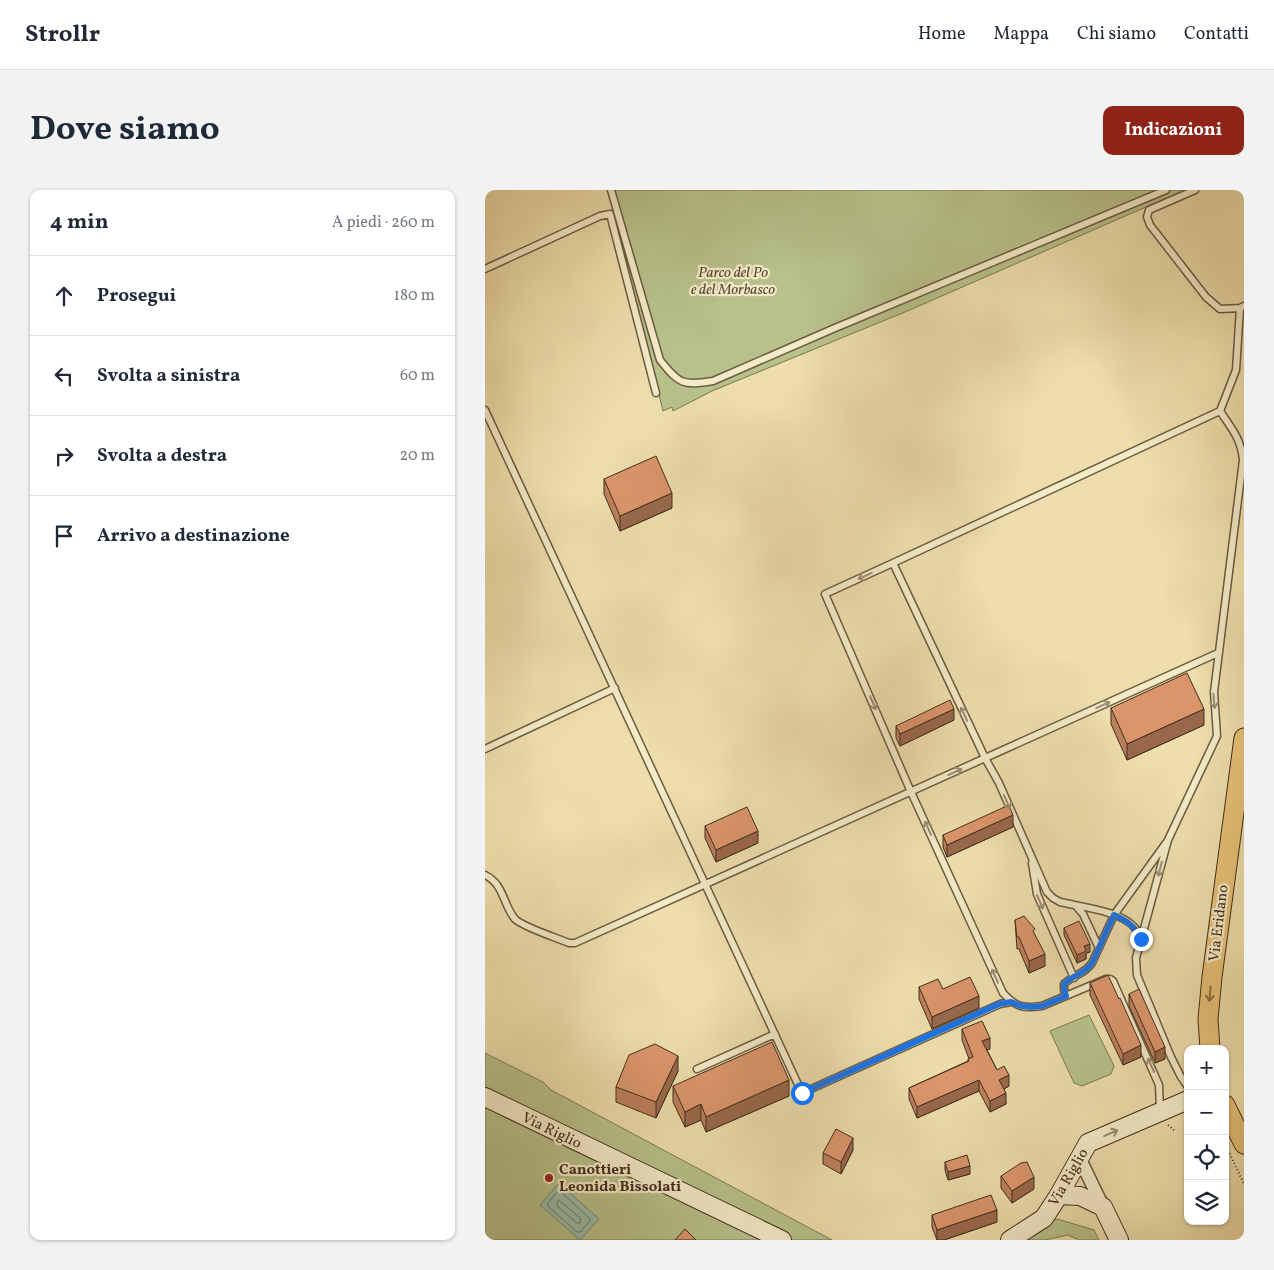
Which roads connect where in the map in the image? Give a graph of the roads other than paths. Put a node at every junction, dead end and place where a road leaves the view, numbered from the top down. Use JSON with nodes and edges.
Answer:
{"nodes":[{"id":1,"x":611,"y":190,"type":"edge"},
{"id":2,"x":1166,"y":190,"type":"edge"},
{"id":3,"x":1195,"y":190,"type":"edge"},
{"id":4,"x":485,"y":269,"type":"edge"},
{"id":5,"x":1242,"y":307,"type":"edge"},
{"id":6,"x":656,"y":393,"type":"dead end"},
{"id":7,"x":485,"y":410,"type":"edge"},
{"id":8,"x":1219,"y":411,"type":"junction"},
{"id":9,"x":893,"y":563,"type":"junction"},
{"id":10,"x":1218,"y":653,"type":"junction"},
{"id":11,"x":615,"y":688,"type":"junction"},
{"id":12,"x":1244,"y":738,"type":"edge"},
{"id":13,"x":485,"y":749,"type":"edge"},
{"id":14,"x":985,"y":758,"type":"junction"},
{"id":15,"x":911,"y":792,"type":"junction"},
{"id":16,"x":1239,"y":836,"type":"dead end"},
{"id":17,"x":1168,"y":840,"type":"junction"},
{"id":18,"x":1031,"y":854,"type":"junction"},
{"id":19,"x":1226,"y":864,"type":"junction"},
{"id":20,"x":485,"y":875,"type":"edge"},
{"id":21,"x":706,"y":884,"type":"junction"},
{"id":22,"x":1077,"y":906,"type":"junction"},
{"id":23,"x":1114,"y":915,"type":"junction"},
{"id":24,"x":1141,"y":939,"type":"junction"},
{"id":25,"x":1099,"y":948,"type":"junction"},
{"id":26,"x":1074,"y":978,"type":"junction"},
{"id":27,"x":1066,"y":996,"type":"junction"},
{"id":28,"x":1011,"y":1002,"type":"junction"},
{"id":29,"x":775,"y":1034,"type":"junction"},
{"id":30,"x":1210,"y":1045,"type":"edge"},
{"id":31,"x":697,"y":1069,"type":"dead end"},
{"id":32,"x":1184,"y":1082,"type":"edge"},
{"id":33,"x":485,"y":1097,"type":"edge"},
{"id":34,"x":1184,"y":1102,"type":"edge"},
{"id":35,"x":1160,"y":1112,"type":"junction"},
{"id":36,"x":1229,"y":1113,"type":"edge"},
{"id":37,"x":1244,"y":1144,"type":"edge"},
{"id":38,"x":1080,"y":1159,"type":"junction"},
{"id":39,"x":1059,"y":1195,"type":"junction"},
{"id":40,"x":1103,"y":1207,"type":"junction"},
{"id":41,"x":782,"y":1240,"type":"edge"},
{"id":42,"x":1010,"y":1240,"type":"edge"},
{"id":43,"x":1119,"y":1240,"type":"edge"}],
"edges":[{"from":1,"to":2,"type":"lane"},
{"from":3,"to":5,"type":"lane"},
{"from":4,"to":6,"type":"lane"},
{"from":5,"to":8,"type":"lane"},
{"from":7,"to":11,"type":"lane"},
{"from":8,"to":9,"type":"lane"},
{"from":8,"to":10,"type":"lane"},
{"from":14,"to":9,"type":"lane","one_way":true},
{"from":9,"to":15,"type":"lane","one_way":true},
{"from":14,"to":10,"type":"lane","one_way":true},
{"from":10,"to":17,"type":"lane","one_way":true},
{"from":11,"to":13,"type":"lane"},
{"from":11,"to":21,"type":"lane"},
{"from":12,"to":19,"type":"main road","name":"Via Eridano"},
{"from":15,"to":14,"type":"lane","one_way":true},
{"from":14,"to":18,"type":"lane","one_way":true},
{"from":15,"to":21,"type":"lane"},
{"from":28,"to":15,"type":"lane","one_way":true},
{"from":16,"to":19,"type":"lane"},
{"from":17,"to":23,"type":"lane"},
{"from":17,"to":24,"type":"lane","one_way":true},
{"from":18,"to":22,"type":"lane"},
{"from":18,"to":26,"type":"lane","one_way":true},
{"from":19,"to":30,"type":"main road","name":"Via Eridano","one_way":true},
{"from":20,"to":21,"type":"lane"},
{"from":21,"to":29,"type":"lane"},
{"from":22,"to":23,"type":"lane"},
{"from":22,"to":25,"type":"lane"},
{"from":23,"to":24,"type":"lane"},
{"from":23,"to":25,"type":"lane"},
{"from":24,"to":32,"type":"lane"},
{"from":25,"to":26,"type":"lane"},
{"from":26,"to":27,"type":"lane"},
{"from":27,"to":28,"type":"lane"},
{"from":35,"to":27,"type":"lane","one_way":true},
{"from":28,"to":29,"type":"lane"},
{"from":29,"to":31,"type":"lane"},
{"from":33,"to":41,"type":"street","name":"Via Riglio"},
{"from":34,"to":35,"type":"street","name":"Via Riglio"},
{"from":38,"to":35,"type":"street","name":"Via Riglio","one_way":true},
{"from":36,"to":37,"type":"main road"},
{"from":38,"to":39,"type":"street","name":"Via Riglio"},
{"from":38,"to":40,"type":"street"},
{"from":39,"to":40,"type":"street"},
{"from":39,"to":42,"type":"street","name":"Via Riglio"},
{"from":40,"to":43,"type":"street"}]}
